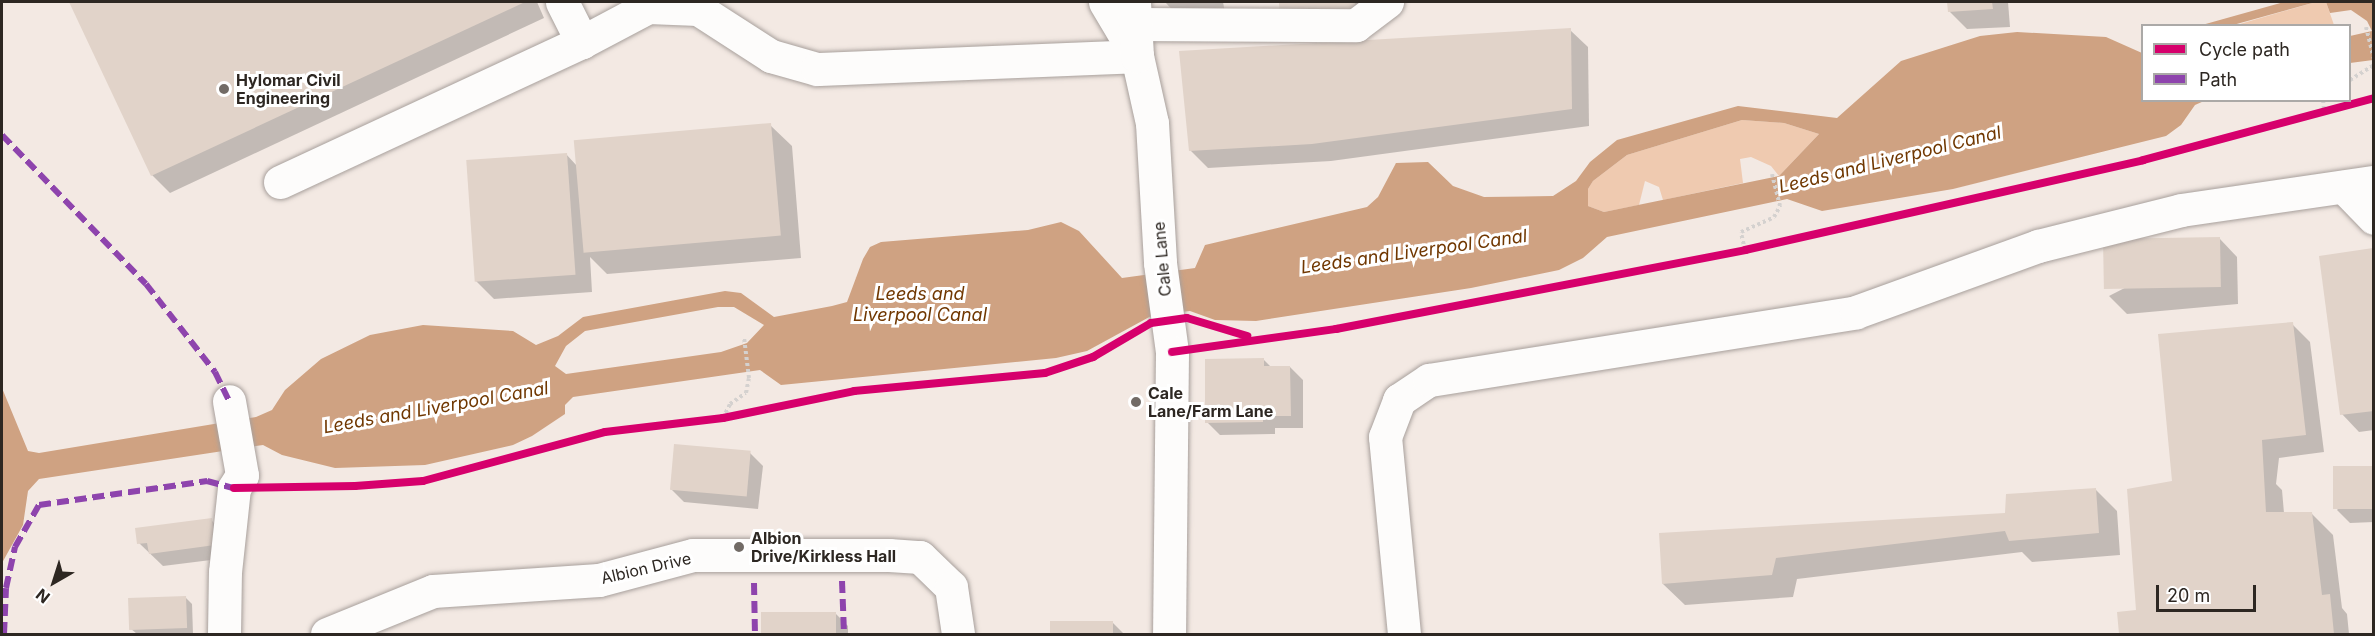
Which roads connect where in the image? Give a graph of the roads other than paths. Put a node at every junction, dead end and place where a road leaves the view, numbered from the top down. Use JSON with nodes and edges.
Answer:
{"nodes":[{"id":1,"x":562,"y":2,"type":"edge"},
{"id":2,"x":1105,"y":2,"type":"edge"},
{"id":3,"x":1388,"y":2,"type":"edge"},
{"id":4,"x":1135,"y":27,"type":"edge"},
{"id":5,"x":582,"y":42,"type":"junction"},
{"id":6,"x":280,"y":182,"type":"dead end"},
{"id":7,"x":2359,"y":185,"type":"edge"},
{"id":8,"x":2373,"y":218,"type":"edge"},
{"id":9,"x":229,"y":401,"type":"dead end"},
{"id":10,"x":224,"y":634,"type":"edge"},
{"id":11,"x":327,"y":634,"type":"edge"},
{"id":12,"x":958,"y":634,"type":"edge"},
{"id":13,"x":1169,"y":634,"type":"edge"},
{"id":14,"x":1404,"y":634,"type":"edge"}],
"edges":[{"from":1,"to":5,"type":"street"},
{"from":2,"to":4,"type":"street","name":"Cale Lane"},
{"from":3,"to":4,"type":"street"},
{"from":4,"to":5,"type":"street"},
{"from":4,"to":13,"type":"street","name":"Cale Lane"},
{"from":5,"to":6,"type":"street"},
{"from":7,"to":8,"type":"street"},
{"from":7,"to":14,"type":"street"},
{"from":9,"to":10,"type":"street"},
{"from":11,"to":12,"type":"street","name":"Albion Drive"}]}
